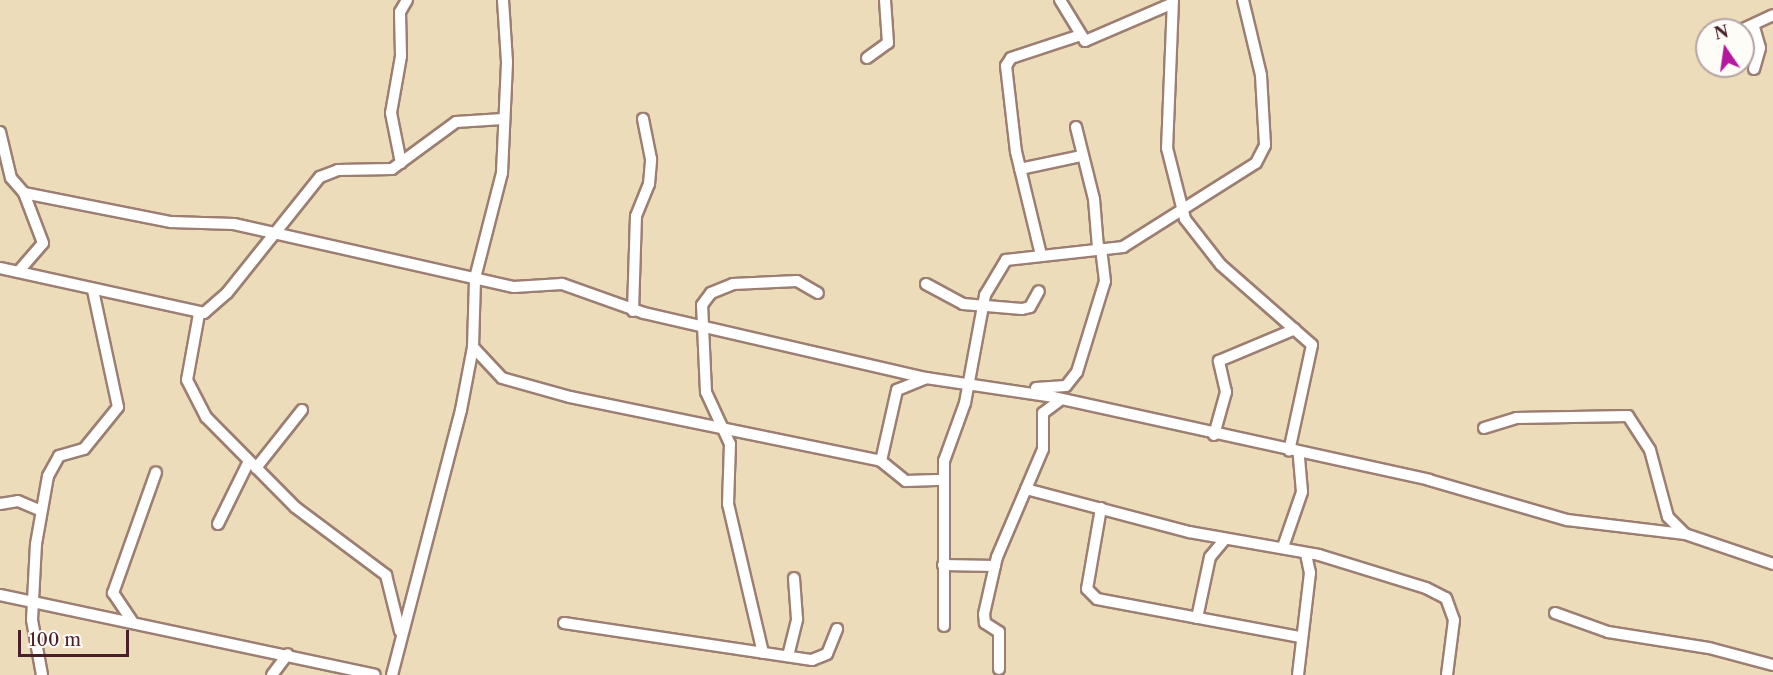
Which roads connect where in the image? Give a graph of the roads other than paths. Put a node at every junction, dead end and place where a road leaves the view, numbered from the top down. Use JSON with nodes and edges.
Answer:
{"nodes":[{"id":1,"x":407,"y":0,"type":"edge"},
{"id":2,"x":503,"y":0,"type":"edge"},
{"id":3,"x":885,"y":0,"type":"edge"},
{"id":4,"x":1060,"y":0,"type":"edge"},
{"id":5,"x":1244,"y":0,"type":"edge"},
{"id":6,"x":1172,"y":2,"type":"edge"},
{"id":7,"x":1773,"y":15,"type":"edge"},
{"id":8,"x":1755,"y":26,"type":"edge"},
{"id":9,"x":1755,"y":30,"type":"edge"},
{"id":10,"x":1078,"y":36,"type":"junction"},
{"id":11,"x":867,"y":58,"type":"dead end"},
{"id":12,"x":1755,"y":66,"type":"edge"},
{"id":13,"x":503,"y":119,"type":"junction"},
{"id":14,"x":643,"y":119,"type":"dead end"},
{"id":15,"x":1076,"y":128,"type":"dead end"},
{"id":16,"x":0,"y":132,"type":"edge"},
{"id":17,"x":1081,"y":156,"type":"junction"},
{"id":18,"x":401,"y":163,"type":"junction"},
{"id":19,"x":1020,"y":169,"type":"junction"},
{"id":20,"x":5,"y":177,"type":"edge"},
{"id":21,"x":24,"y":193,"type":"junction"},
{"id":22,"x":1181,"y":208,"type":"junction"},
{"id":23,"x":274,"y":235,"type":"junction"},
{"id":24,"x":1099,"y":248,"type":"junction"},
{"id":25,"x":1041,"y":255,"type":"junction"},
{"id":26,"x":0,"y":268,"type":"edge"},
{"id":27,"x":18,"y":272,"type":"junction"},
{"id":28,"x":475,"y":278,"type":"junction"},
{"id":29,"x":926,"y":284,"type":"dead end"},
{"id":30,"x":93,"y":290,"type":"junction"},
{"id":31,"x":1039,"y":291,"type":"dead end"},
{"id":32,"x":819,"y":293,"type":"dead end"},
{"id":33,"x":984,"y":305,"type":"junction"},
{"id":34,"x":633,"y":310,"type":"junction"},
{"id":35,"x":199,"y":314,"type":"junction"},
{"id":36,"x":703,"y":326,"type":"junction"},
{"id":37,"x":1295,"y":329,"type":"junction"},
{"id":38,"x":473,"y":347,"type":"junction"},
{"id":39,"x":926,"y":378,"type":"junction"},
{"id":40,"x":968,"y":381,"type":"junction"},
{"id":41,"x":1059,"y":401,"type":"junction"},
{"id":42,"x":302,"y":410,"type":"dead end"},
{"id":43,"x":722,"y":427,"type":"junction"},
{"id":44,"x":1484,"y":429,"type":"dead end"},
{"id":45,"x":1214,"y":435,"type":"junction"},
{"id":46,"x":1294,"y":453,"type":"junction"},
{"id":47,"x":881,"y":460,"type":"junction"},
{"id":48,"x":252,"y":464,"type":"junction"},
{"id":49,"x":156,"y":472,"type":"dead end"},
{"id":50,"x":944,"y":480,"type":"junction"},
{"id":51,"x":1026,"y":489,"type":"junction"},
{"id":52,"x":0,"y":504,"type":"edge"},
{"id":53,"x":1101,"y":508,"type":"junction"},
{"id":54,"x":41,"y":511,"type":"junction"},
{"id":55,"x":218,"y":524,"type":"dead end"},
{"id":56,"x":1685,"y":534,"type":"junction"},
{"id":57,"x":1225,"y":539,"type":"junction"},
{"id":58,"x":1283,"y":547,"type":"junction"},
{"id":59,"x":1306,"y":554,"type":"junction"},
{"id":60,"x":1773,"y":564,"type":"edge"},
{"id":61,"x":943,"y":565,"type":"junction"},
{"id":62,"x":995,"y":566,"type":"junction"},
{"id":63,"x":794,"y":578,"type":"dead end"},
{"id":64,"x":0,"y":595,"type":"edge"},
{"id":65,"x":34,"y":602,"type":"junction"},
{"id":66,"x":1555,"y":613,"type":"dead end"},
{"id":67,"x":1197,"y":618,"type":"junction"},
{"id":68,"x":132,"y":622,"type":"junction"},
{"id":69,"x":564,"y":623,"type":"dead end"},
{"id":70,"x":944,"y":626,"type":"dead end"},
{"id":71,"x":837,"y":629,"type":"dead end"},
{"id":72,"x":401,"y":637,"type":"junction"},
{"id":73,"x":1300,"y":637,"type":"junction"},
{"id":74,"x":763,"y":653,"type":"junction"},
{"id":75,"x":288,"y":654,"type":"junction"},
{"id":76,"x":788,"y":656,"type":"junction"},
{"id":77,"x":1773,"y":665,"type":"edge"},
{"id":78,"x":999,"y":669,"type":"dead end"},
{"id":79,"x":42,"y":675,"type":"edge"},
{"id":80,"x":272,"y":675,"type":"edge"},
{"id":81,"x":375,"y":675,"type":"edge"},
{"id":82,"x":392,"y":675,"type":"edge"},
{"id":83,"x":1298,"y":675,"type":"edge"},
{"id":84,"x":1447,"y":675,"type":"edge"}],
"edges":[{"from":1,"to":18,"type":"street"},
{"from":2,"to":13,"type":"street"},
{"from":3,"to":11,"type":"street"},
{"from":4,"to":10,"type":"street"},
{"from":5,"to":22,"type":"street"},
{"from":6,"to":10,"type":"street"},
{"from":6,"to":22,"type":"street"},
{"from":7,"to":8,"type":"street"},
{"from":9,"to":12,"type":"street"},
{"from":10,"to":19,"type":"street"},
{"from":13,"to":18,"type":"street"},
{"from":13,"to":28,"type":"street"},
{"from":14,"to":34,"type":"street"},
{"from":15,"to":17,"type":"street"},
{"from":16,"to":20,"type":"street"},
{"from":17,"to":19,"type":"street"},
{"from":17,"to":24,"type":"street"},
{"from":18,"to":23,"type":"street"},
{"from":19,"to":25,"type":"street"},
{"from":20,"to":21,"type":"street"},
{"from":21,"to":23,"type":"street"},
{"from":21,"to":27,"type":"street"},
{"from":22,"to":24,"type":"street"},
{"from":22,"to":37,"type":"street"},
{"from":23,"to":28,"type":"street"},
{"from":23,"to":35,"type":"street"},
{"from":24,"to":25,"type":"street"},
{"from":24,"to":40,"type":"street"},
{"from":25,"to":33,"type":"street"},
{"from":26,"to":27,"type":"street"},
{"from":27,"to":30,"type":"street"},
{"from":28,"to":34,"type":"street"},
{"from":28,"to":38,"type":"street"},
{"from":29,"to":33,"type":"street"},
{"from":30,"to":35,"type":"street"},
{"from":30,"to":54,"type":"street"},
{"from":31,"to":33,"type":"street"},
{"from":32,"to":36,"type":"street"},
{"from":33,"to":40,"type":"street"},
{"from":34,"to":36,"type":"street"},
{"from":35,"to":48,"type":"street"},
{"from":36,"to":39,"type":"street"},
{"from":36,"to":43,"type":"street"},
{"from":37,"to":45,"type":"street"},
{"from":37,"to":46,"type":"street"},
{"from":38,"to":43,"type":"street"},
{"from":38,"to":72,"type":"street"},
{"from":39,"to":40,"type":"street"},
{"from":39,"to":47,"type":"street"},
{"from":40,"to":41,"type":"street"},
{"from":40,"to":50,"type":"street"},
{"from":41,"to":45,"type":"street"},
{"from":41,"to":51,"type":"street"},
{"from":42,"to":48,"type":"street"},
{"from":43,"to":47,"type":"street"},
{"from":43,"to":74,"type":"street"},
{"from":44,"to":56,"type":"street"},
{"from":45,"to":46,"type":"street"},
{"from":46,"to":56,"type":"street"},
{"from":46,"to":58,"type":"street"},
{"from":47,"to":50,"type":"street"},
{"from":48,"to":55,"type":"street"},
{"from":48,"to":72,"type":"street"},
{"from":49,"to":68,"type":"street"},
{"from":50,"to":61,"type":"street"},
{"from":51,"to":53,"type":"street"},
{"from":51,"to":62,"type":"street"},
{"from":52,"to":54,"type":"street"},
{"from":53,"to":57,"type":"street"},
{"from":53,"to":67,"type":"street"},
{"from":54,"to":65,"type":"street"},
{"from":56,"to":60,"type":"street"},
{"from":57,"to":58,"type":"street"},
{"from":57,"to":67,"type":"street"},
{"from":58,"to":59,"type":"street"},
{"from":59,"to":73,"type":"street"},
{"from":59,"to":84,"type":"street"},
{"from":61,"to":62,"type":"street"},
{"from":61,"to":70,"type":"street"},
{"from":62,"to":78,"type":"street"},
{"from":63,"to":76,"type":"street"},
{"from":64,"to":65,"type":"street"},
{"from":65,"to":68,"type":"street"},
{"from":65,"to":79,"type":"street"},
{"from":66,"to":77,"type":"street"},
{"from":67,"to":73,"type":"street"},
{"from":68,"to":75,"type":"street"},
{"from":69,"to":74,"type":"street"},
{"from":71,"to":76,"type":"street"},
{"from":72,"to":82,"type":"street"},
{"from":73,"to":83,"type":"street"},
{"from":74,"to":76,"type":"street"},
{"from":75,"to":80,"type":"street"},
{"from":75,"to":81,"type":"street"}]}
